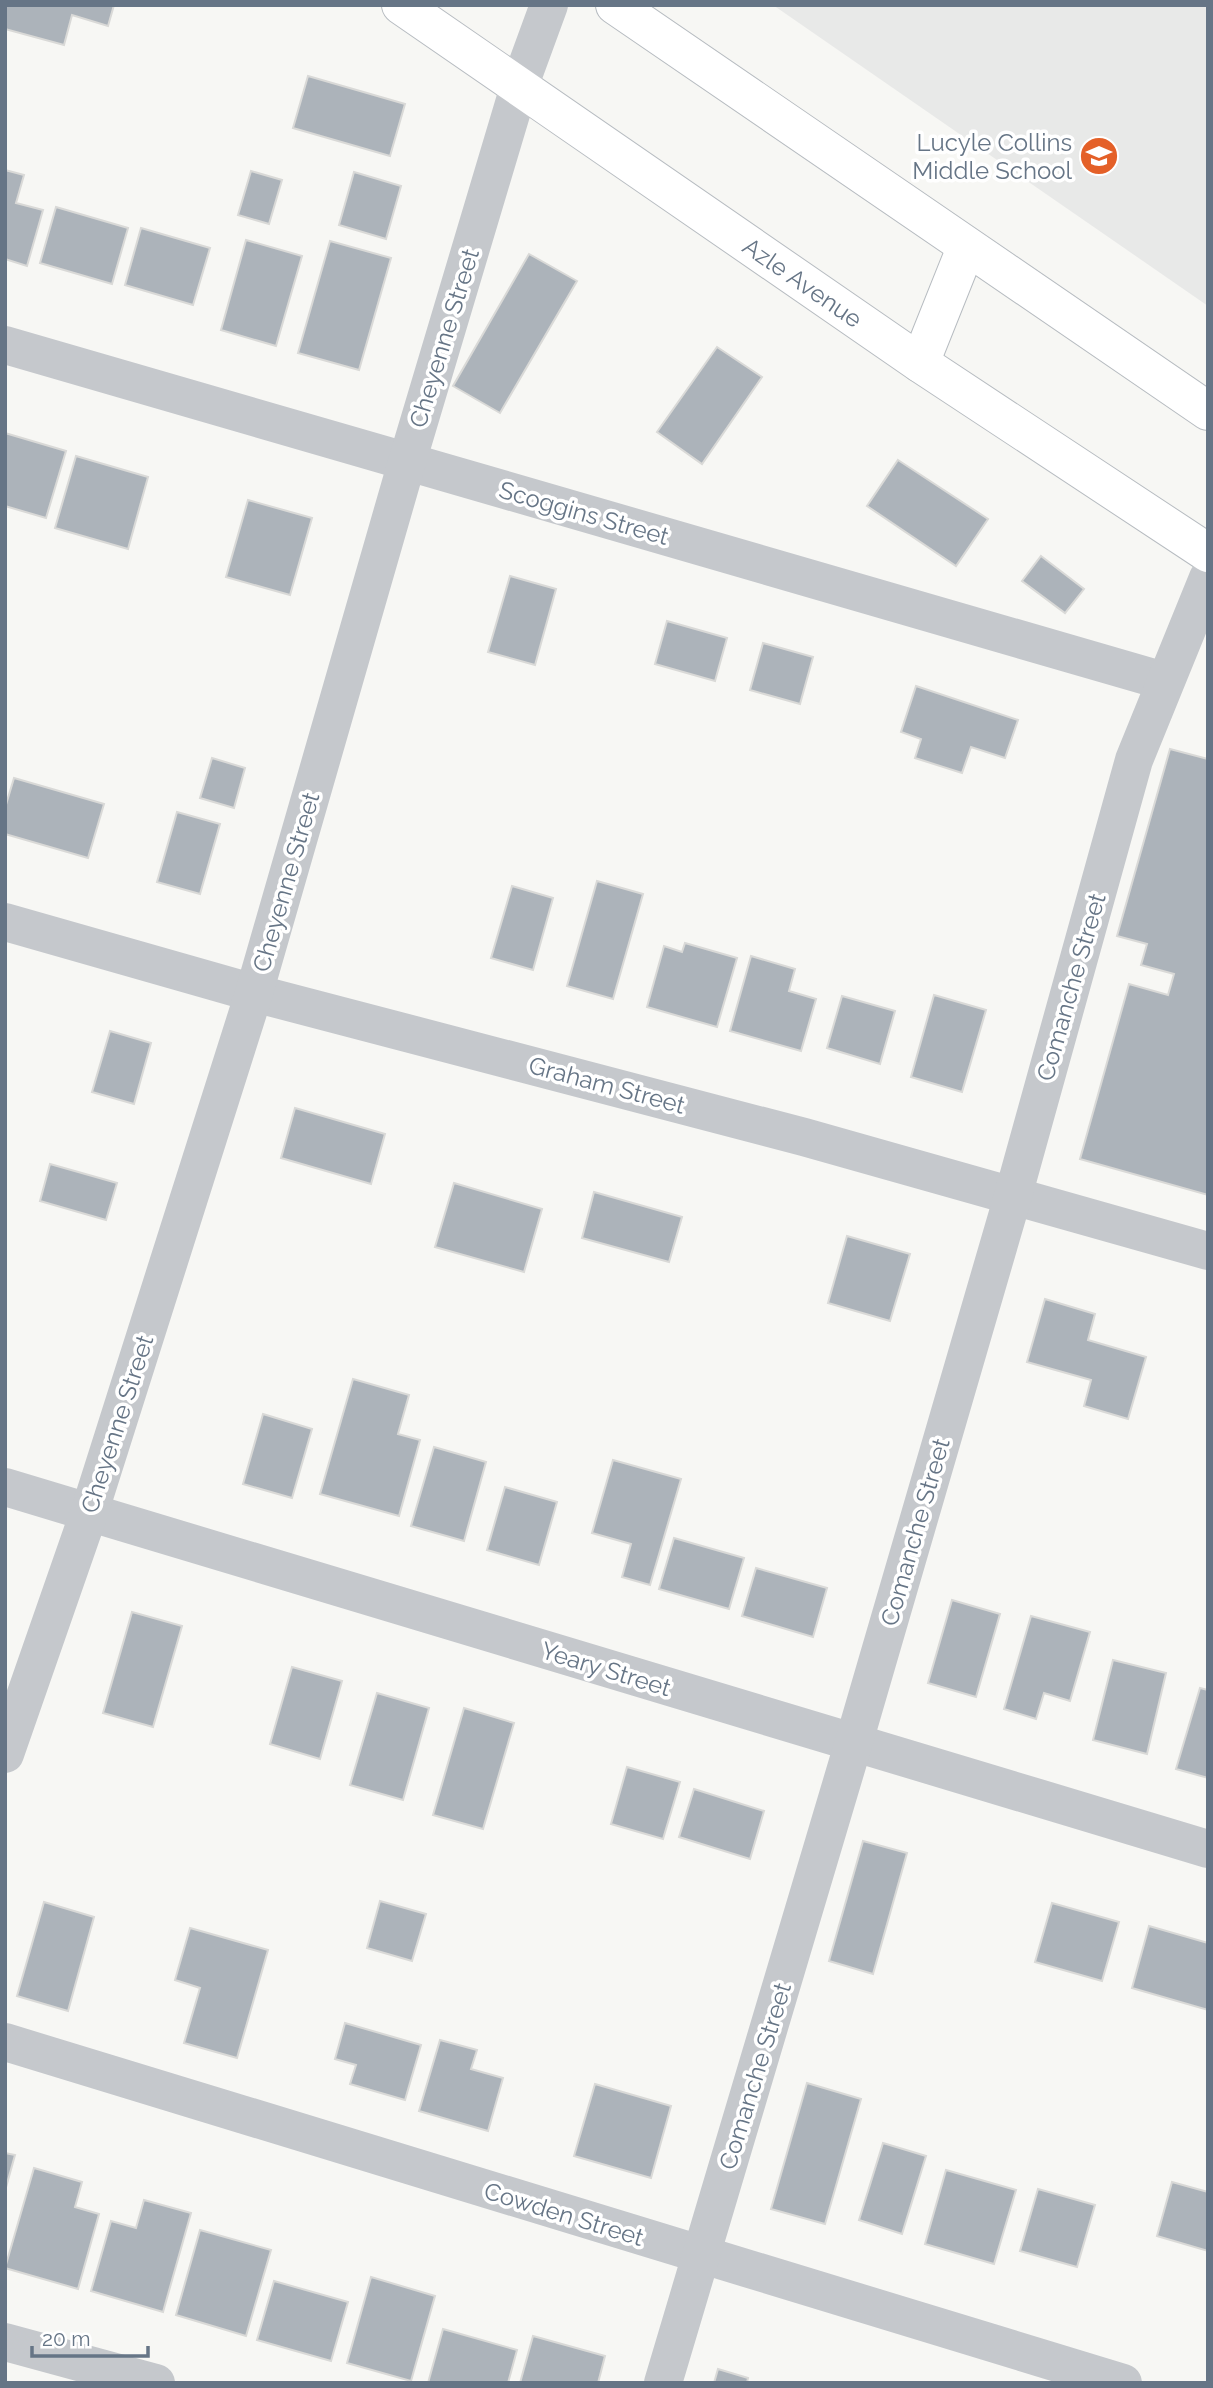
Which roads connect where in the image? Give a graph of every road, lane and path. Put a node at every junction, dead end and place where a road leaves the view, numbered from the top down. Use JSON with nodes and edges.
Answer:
{"nodes":[{"id":1,"x":401,"y":5,"type":"edge"},
{"id":2,"x":549,"y":5,"type":"edge"},
{"id":3,"x":615,"y":5,"type":"edge"},
{"id":4,"x":519,"y":87,"type":"junction"},
{"id":5,"x":966,"y":248,"type":"junction"},
{"id":6,"x":5,"y":345,"type":"edge"},
{"id":7,"x":920,"y":363,"type":"junction"},
{"id":8,"x":1208,"y":411,"type":"edge"},
{"id":9,"x":407,"y":462,"type":"junction"},
{"id":10,"x":1208,"y":553,"type":"edge"},
{"id":11,"x":1208,"y":578,"type":"edge"},
{"id":12,"x":1164,"y":681,"type":"junction"},
{"id":13,"x":5,"y":922,"type":"edge"},
{"id":14,"x":254,"y":993,"type":"junction"},
{"id":15,"x":1013,"y":1196,"type":"junction"},
{"id":16,"x":1208,"y":1251,"type":"edge"},
{"id":17,"x":5,"y":1487,"type":"edge"},
{"id":18,"x":90,"y":1510,"type":"junction"},
{"id":19,"x":853,"y":1745,"type":"junction"},
{"id":20,"x":5,"y":1754,"type":"edge"},
{"id":21,"x":1208,"y":1849,"type":"edge"},
{"id":22,"x":5,"y":2042,"type":"edge"},
{"id":23,"x":701,"y":2256,"type":"junction"},
{"id":24,"x":5,"y":2342,"type":"edge"},
{"id":25,"x":156,"y":2383,"type":"edge"},
{"id":26,"x":663,"y":2383,"type":"edge"},
{"id":27,"x":1123,"y":2383,"type":"edge"}],
"edges":[{"from":1,"to":4,"type":"main road","name":"Azle Avenue"},
{"from":2,"to":4,"type":"street","name":"Cheyenne Street"},
{"from":3,"to":5,"type":"main road"},
{"from":4,"to":7,"type":"main road","name":"Azle Avenue"},
{"from":4,"to":9,"type":"street","name":"Cheyenne Street"},
{"from":5,"to":7,"type":"main road"},
{"from":5,"to":8,"type":"main road"},
{"from":6,"to":9,"type":"street","name":"Scoggins Street"},
{"from":7,"to":10,"type":"main road","name":"Azle Avenue"},
{"from":9,"to":12,"type":"street","name":"Scoggins Street"},
{"from":9,"to":14,"type":"street","name":"Cheyenne Street"},
{"from":11,"to":12,"type":"street","name":"Comanche Street"},
{"from":12,"to":15,"type":"street","name":"Comanche Street"},
{"from":13,"to":14,"type":"street","name":"Graham Street"},
{"from":14,"to":15,"type":"street","name":"Graham Street"},
{"from":14,"to":18,"type":"street","name":"Cheyenne Street"},
{"from":15,"to":16,"type":"street","name":"Graham Street"},
{"from":15,"to":19,"type":"street","name":"Comanche Street"},
{"from":17,"to":18,"type":"street","name":"Yeary Street"},
{"from":18,"to":19,"type":"street","name":"Yeary Street"},
{"from":18,"to":20,"type":"street","name":"Cheyenne Street"},
{"from":19,"to":21,"type":"street","name":"Yeary Street"},
{"from":19,"to":23,"type":"street","name":"Comanche Street"},
{"from":22,"to":23,"type":"street","name":"Cowden Street"},
{"from":23,"to":26,"type":"street","name":"Comanche Street"},
{"from":23,"to":27,"type":"street","name":"Cowden Street"},
{"from":24,"to":25,"type":"street"}]}
